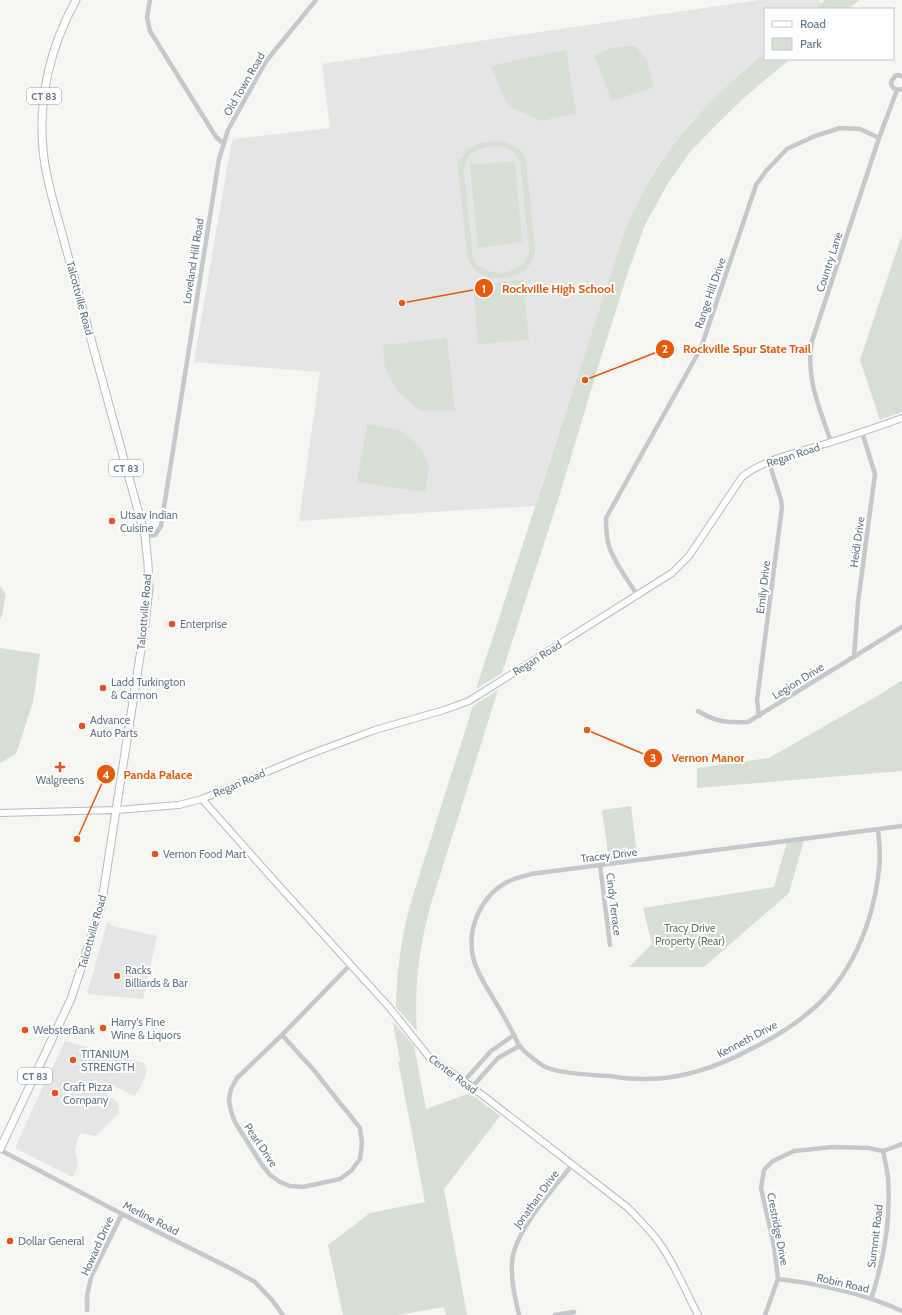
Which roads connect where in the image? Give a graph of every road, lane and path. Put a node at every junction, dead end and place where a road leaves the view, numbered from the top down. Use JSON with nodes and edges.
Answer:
{"nodes":[{"id":1,"x":76,"y":0,"type":"edge"},
{"id":2,"x":150,"y":0,"type":"edge"},
{"id":3,"x":316,"y":0,"type":"edge"},
{"id":4,"x":902,"y":76,"type":"edge"},
{"id":5,"x":899,"y":89,"type":"edge"},
{"id":6,"x":879,"y":138,"type":"junction"},
{"id":7,"x":224,"y":143,"type":"junction"},
{"id":8,"x":902,"y":418,"type":"edge"},
{"id":9,"x":862,"y":432,"type":"junction"},
{"id":10,"x":831,"y":442,"type":"junction"},
{"id":11,"x":769,"y":462,"type":"junction"},
{"id":12,"x":145,"y":536,"type":"junction"},
{"id":13,"x":637,"y":595,"type":"junction"},
{"id":14,"x":902,"y":627,"type":"edge"},
{"id":15,"x":854,"y":657,"type":"junction"},
{"id":16,"x":698,"y":711,"type":"dead end"},
{"id":17,"x":759,"y":716,"type":"junction"},
{"id":18,"x":202,"y":799,"type":"junction"},
{"id":19,"x":117,"y":810,"type":"junction"},
{"id":20,"x":0,"y":813,"type":"edge"},
{"id":21,"x":902,"y":826,"type":"edge"},
{"id":22,"x":878,"y":829,"type":"junction"},
{"id":23,"x":600,"y":865,"type":"junction"},
{"id":24,"x":610,"y":944,"type":"dead end"},
{"id":25,"x":350,"y":965,"type":"junction"},
{"id":26,"x":282,"y":1035,"type":"junction"},
{"id":27,"x":514,"y":1035,"type":"junction"},
{"id":28,"x":519,"y":1046,"type":"junction"},
{"id":29,"x":463,"y":1082,"type":"junction"},
{"id":30,"x":472,"y":1087,"type":"junction"},
{"id":31,"x":902,"y":1144,"type":"edge"},
{"id":32,"x":0,"y":1150,"type":"edge"},
{"id":33,"x":883,"y":1151,"type":"junction"},
{"id":34,"x":572,"y":1165,"type":"junction"},
{"id":35,"x":122,"y":1214,"type":"junction"},
{"id":36,"x":778,"y":1279,"type":"junction"},
{"id":37,"x":871,"y":1299,"type":"junction"},
{"id":38,"x":87,"y":1310,"type":"dead end"},
{"id":39,"x":902,"y":1311,"type":"edge"},
{"id":40,"x":574,"y":1312,"type":"dead end"},
{"id":41,"x":283,"y":1315,"type":"edge"},
{"id":42,"x":519,"y":1315,"type":"edge"},
{"id":43,"x":555,"y":1315,"type":"edge"},
{"id":44,"x":698,"y":1315,"type":"edge"},
{"id":45,"x":765,"y":1315,"type":"edge"}],
"edges":[{"from":1,"to":12,"type":"main road","name":"Talcottville Road","number":"CT 83"},
{"from":2,"to":7,"type":"street"},
{"from":3,"to":7,"type":"street","name":"Old Town Road"},
{"from":4,"to":5,"type":"street","name":"Country Lane"},
{"from":5,"to":6,"type":"street","name":"Country Lane"},
{"from":6,"to":10,"type":"street","name":"Country Lane"},
{"from":6,"to":13,"type":"street","name":"Range Hill Drive"},
{"from":7,"to":12,"type":"street","name":"Loveland Hill Road"},
{"from":8,"to":9,"type":"street","name":"Regan Road"},
{"from":9,"to":10,"type":"street","name":"Regan Road"},
{"from":9,"to":15,"type":"street","name":"Heidi Drive"},
{"from":10,"to":11,"type":"street","name":"Regan Road"},
{"from":11,"to":13,"type":"street","name":"Regan Road"},
{"from":11,"to":17,"type":"street","name":"Emily Drive"},
{"from":12,"to":19,"type":"main road","name":"Talcottville Road","number":"CT 83"},
{"from":13,"to":18,"type":"street","name":"Regan Road"},
{"from":14,"to":15,"type":"street","name":"Legion Drive"},
{"from":15,"to":17,"type":"street","name":"Legion Drive"},
{"from":16,"to":17,"type":"street","name":"Legion Drive"},
{"from":18,"to":19,"type":"street","name":"Regan Road"},
{"from":18,"to":25,"type":"street","name":"Center Road"},
{"from":19,"to":20,"type":"street","name":"Regan Road"},
{"from":19,"to":32,"type":"main road","name":"Talcottville Road","number":"CT 83"},
{"from":21,"to":22,"type":"street","name":"Tracey Drive"},
{"from":22,"to":23,"type":"street","name":"Tracey Drive"},
{"from":22,"to":28,"type":"street","name":"Kenneth Drive"},
{"from":23,"to":24,"type":"street","name":"Cindy Terrace"},
{"from":23,"to":27,"type":"street","name":"Tracey Drive"},
{"from":25,"to":26,"type":"street","name":"Pearl Drive"},
{"from":25,"to":29,"type":"street","name":"Center Road"},
{"from":26,"to":26,"type":"street","name":"Pearl Drive"},
{"from":27,"to":28,"type":"street","name":"Tracey Drive"},
{"from":27,"to":29,"type":"street"},
{"from":28,"to":30,"type":"street"},
{"from":29,"to":30,"type":"street","name":"Center Road"},
{"from":30,"to":34,"type":"street","name":"Center Road"},
{"from":31,"to":33,"type":"street","name":"Crestridge Drive"},
{"from":32,"to":35,"type":"street","name":"Merline Road"},
{"from":33,"to":36,"type":"street","name":"Crestridge Drive"},
{"from":33,"to":37,"type":"street","name":"Summit Road"},
{"from":34,"to":42,"type":"street","name":"Jonathan Drive"},
{"from":34,"to":44,"type":"street","name":"Center Road"},
{"from":35,"to":38,"type":"street","name":"Howard Drive"},
{"from":35,"to":41,"type":"street","name":"Merline Road"},
{"from":36,"to":37,"type":"street","name":"Robin Road"},
{"from":36,"to":45,"type":"street","name":"Crestridge Drive"},
{"from":37,"to":39,"type":"street","name":"Robin Road"},
{"from":40,"to":43,"type":"street"}]}
